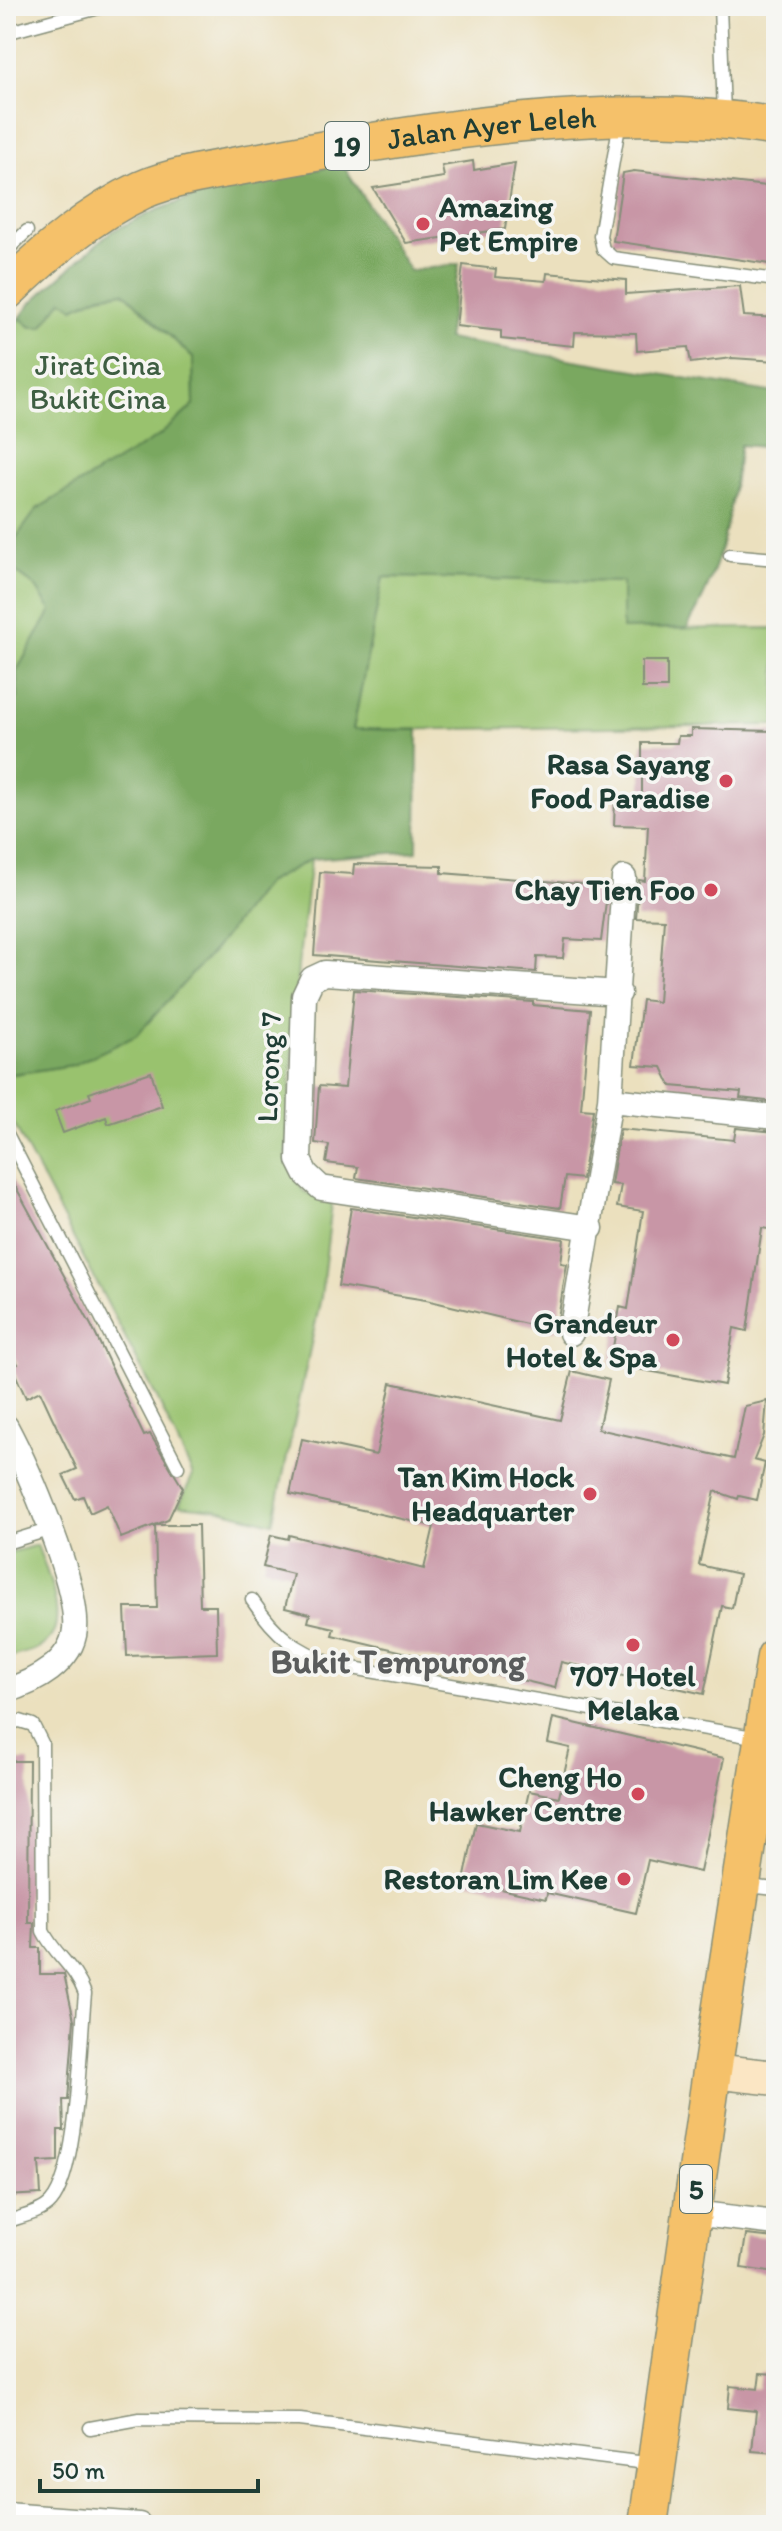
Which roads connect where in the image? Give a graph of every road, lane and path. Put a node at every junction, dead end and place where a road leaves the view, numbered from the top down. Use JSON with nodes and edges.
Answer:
{"nodes":[{"id":1,"x":106,"y":6,"type":"edge"},
{"id":2,"x":720,"y":6,"type":"edge"},
{"id":3,"x":6,"y":33,"type":"edge"},
{"id":4,"x":621,"y":118,"type":"junction"},
{"id":5,"x":758,"y":123,"type":"edge"},
{"id":6,"x":27,"y":231,"type":"dead end"},
{"id":7,"x":6,"y":251,"type":"edge"},
{"id":8,"x":776,"y":280,"type":"edge"},
{"id":9,"x":6,"y":291,"type":"edge"},
{"id":10,"x":730,"y":555,"type":"dead end"},
{"id":11,"x":776,"y":559,"type":"edge"},
{"id":12,"x":624,"y":878,"type":"dead end"},
{"id":13,"x":619,"y":993,"type":"junction"},
{"id":14,"x":610,"y":1100,"type":"junction"},
{"id":15,"x":776,"y":1117,"type":"edge"},
{"id":16,"x":6,"y":1132,"type":"edge"},
{"id":17,"x":591,"y":1228,"type":"junction"},
{"id":18,"x":571,"y":1333,"type":"dead end"},
{"id":19,"x":6,"y":1427,"type":"edge"},
{"id":20,"x":178,"y":1467,"type":"dead end"},
{"id":21,"x":48,"y":1530,"type":"junction"},
{"id":22,"x":6,"y":1543,"type":"edge"},
{"id":23,"x":252,"y":1600,"type":"dead end"},
{"id":24,"x":776,"y":1657,"type":"edge"},
{"id":25,"x":6,"y":1691,"type":"edge"},
{"id":26,"x":6,"y":1724,"type":"edge"},
{"id":27,"x":766,"y":1749,"type":"edge"},
{"id":28,"x":758,"y":1888,"type":"edge"},
{"id":29,"x":712,"y":2071,"type":"junction"},
{"id":30,"x":776,"y":2078,"type":"edge"},
{"id":31,"x":693,"y":2213,"type":"junction"},
{"id":32,"x":6,"y":2222,"type":"edge"},
{"id":33,"x":776,"y":2223,"type":"edge"},
{"id":34,"x":90,"y":2428,"type":"dead end"},
{"id":35,"x":657,"y":2465,"type":"junction"},
{"id":36,"x":6,"y":2515,"type":"edge"},
{"id":37,"x":139,"y":2525,"type":"edge"},
{"id":38,"x":648,"y":2525,"type":"edge"}],
"edges":[{"from":1,"to":3,"type":"lane"},
{"from":2,"to":5,"type":"lane"},
{"from":4,"to":5,"type":"main road","name":"Jalan Ayer Leleh","number":"19"},
{"from":4,"to":8,"type":"lane"},
{"from":4,"to":9,"type":"main road","name":"Jalan Ayer Leleh","number":"19"},
{"from":6,"to":7,"type":"lane"},
{"from":10,"to":11,"type":"lane"},
{"from":12,"to":13,"type":"street"},
{"from":13,"to":14,"type":"street"},
{"from":13,"to":17,"type":"street","name":"Lorong 7"},
{"from":14,"to":15,"type":"street"},
{"from":14,"to":17,"type":"street"},
{"from":16,"to":20,"type":"lane"},
{"from":17,"to":18,"type":"street"},
{"from":19,"to":21,"type":"street"},
{"from":21,"to":22,"type":"lane"},
{"from":21,"to":25,"type":"street"},
{"from":23,"to":27,"type":"lane"},
{"from":24,"to":27,"type":"main road","number":"5"},
{"from":26,"to":32,"type":"lane"},
{"from":27,"to":28,"type":"main road","number":"5"},
{"from":28,"to":29,"type":"main road","number":"5"},
{"from":29,"to":30,"type":"street"},
{"from":29,"to":31,"type":"main road","number":"5"},
{"from":31,"to":33,"type":"street"},
{"from":31,"to":35,"type":"main road","number":"5"},
{"from":34,"to":35,"type":"lane"},
{"from":35,"to":38,"type":"main road","number":"5"},
{"from":36,"to":37,"type":"street"}]}
